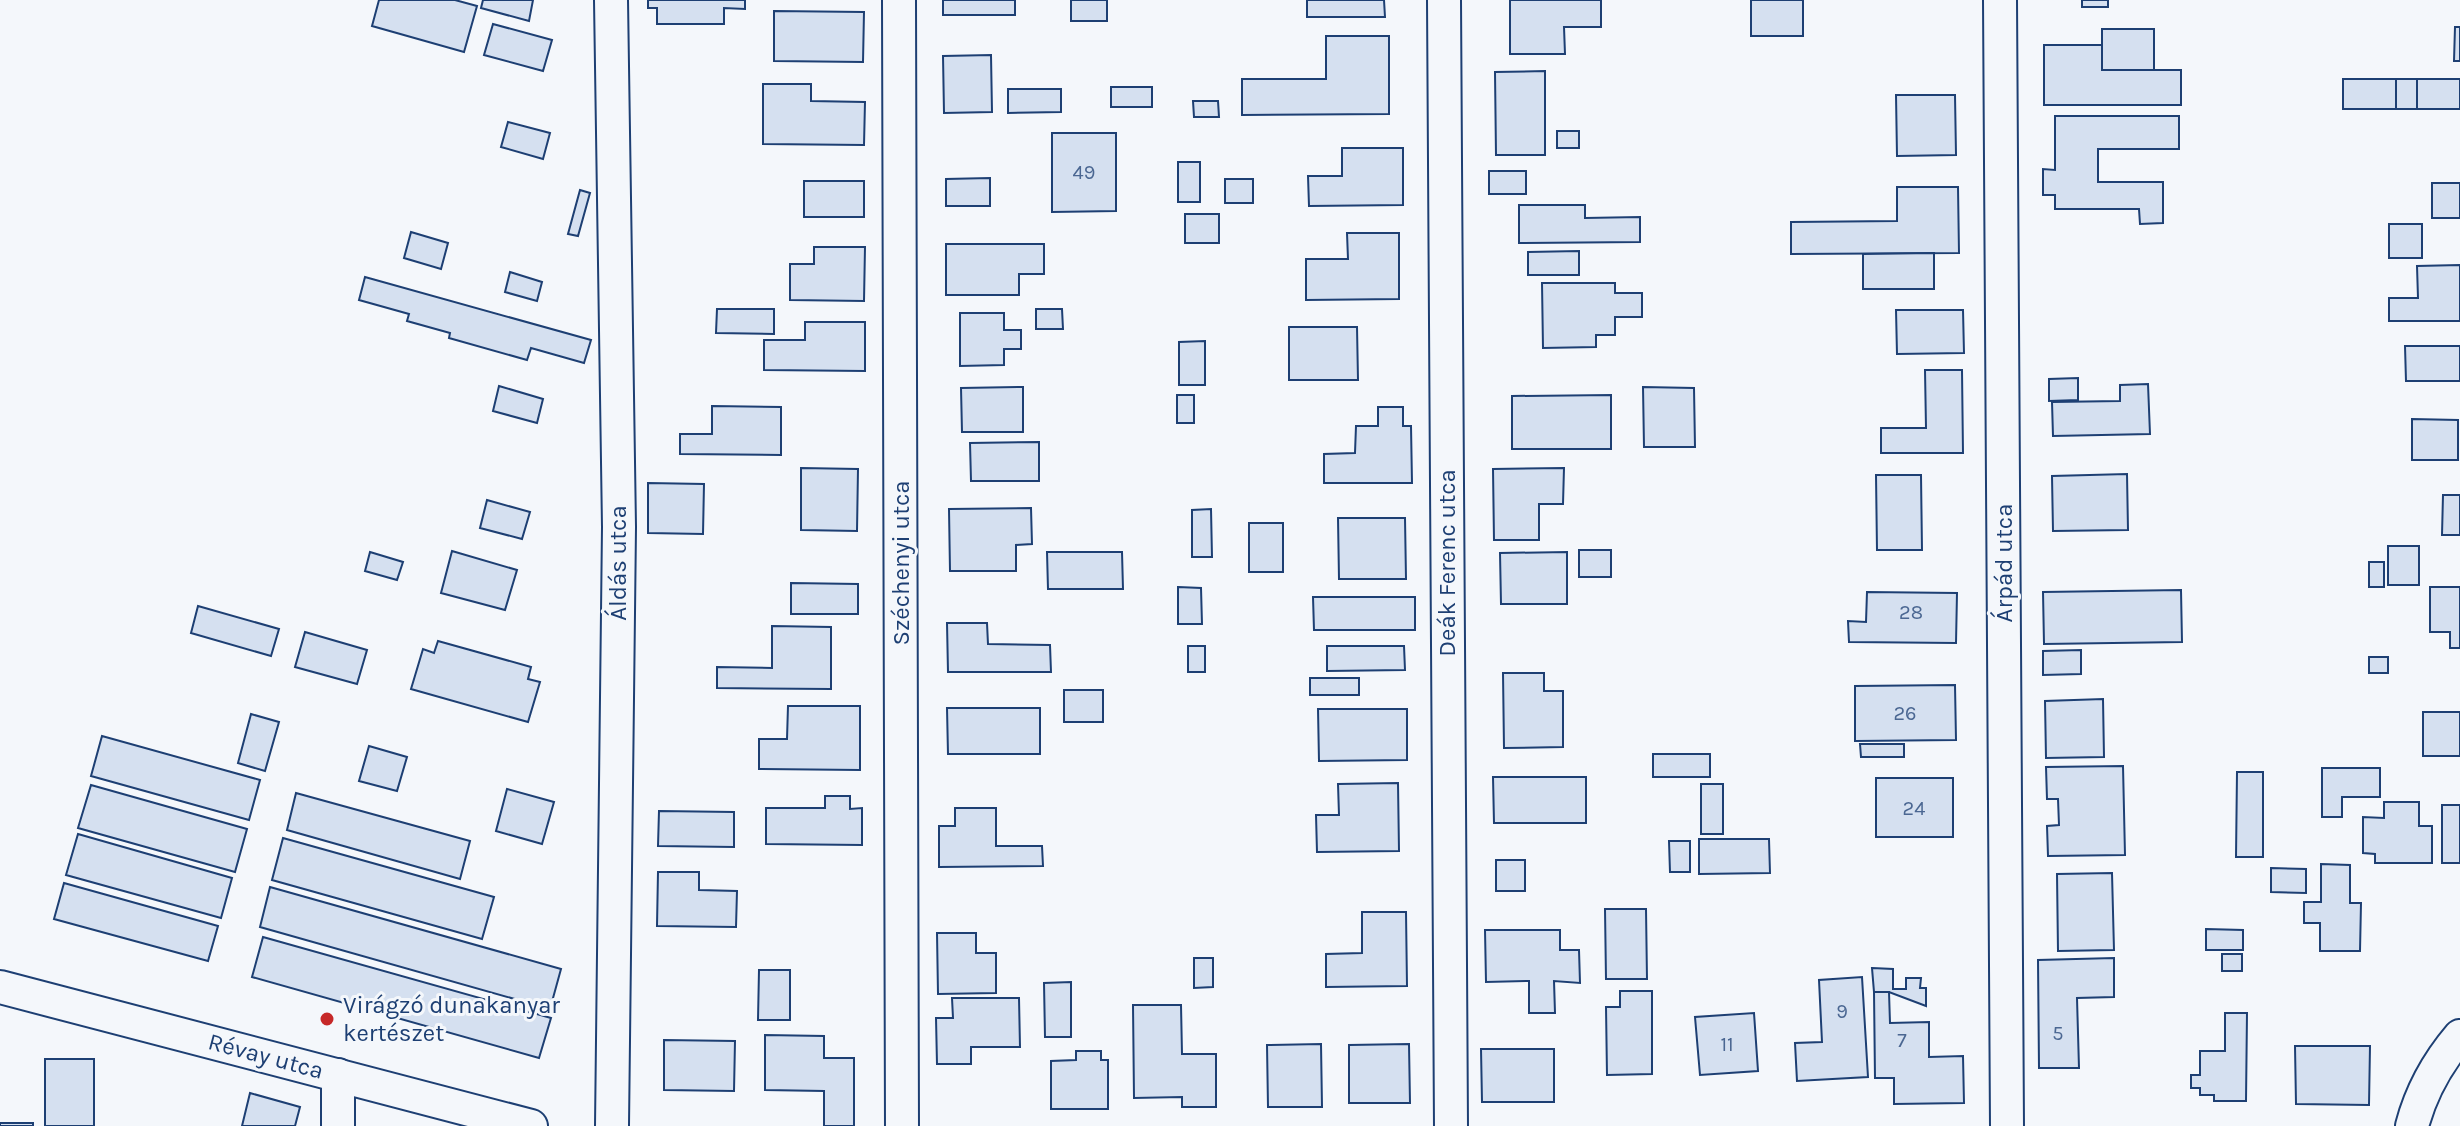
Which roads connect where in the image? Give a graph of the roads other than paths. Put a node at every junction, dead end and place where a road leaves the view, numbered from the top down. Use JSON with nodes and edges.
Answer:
{"nodes":[{"id":1,"x":611,"y":0,"type":"edge"},
{"id":2,"x":899,"y":0,"type":"edge"},
{"id":3,"x":1444,"y":0,"type":"edge"},
{"id":4,"x":2000,"y":0,"type":"edge"},
{"id":5,"x":0,"y":987,"type":"edge"},
{"id":6,"x":2460,"y":1036,"type":"edge"},
{"id":7,"x":338,"y":1075,"type":"junction"},
{"id":8,"x":338,"y":1126,"type":"edge"},
{"id":9,"x":531,"y":1126,"type":"edge"},
{"id":10,"x":612,"y":1126,"type":"edge"},
{"id":11,"x":902,"y":1126,"type":"edge"},
{"id":12,"x":1451,"y":1126,"type":"edge"},
{"id":13,"x":2007,"y":1126,"type":"edge"},
{"id":14,"x":2412,"y":1126,"type":"edge"}],
"edges":[{"from":1,"to":10,"type":"street","name":"Áldás utca"},
{"from":2,"to":11,"type":"street","name":"Széchenyi utca"},
{"from":3,"to":12,"type":"street","name":"Deák Ferenc utca"},
{"from":4,"to":13,"type":"street","name":"Árpád utca"},
{"from":5,"to":7,"type":"street","name":"Révay utca"},
{"from":6,"to":14,"type":"street"},
{"from":7,"to":8,"type":"street"},
{"from":7,"to":9,"type":"street","name":"Révay utca"}]}
